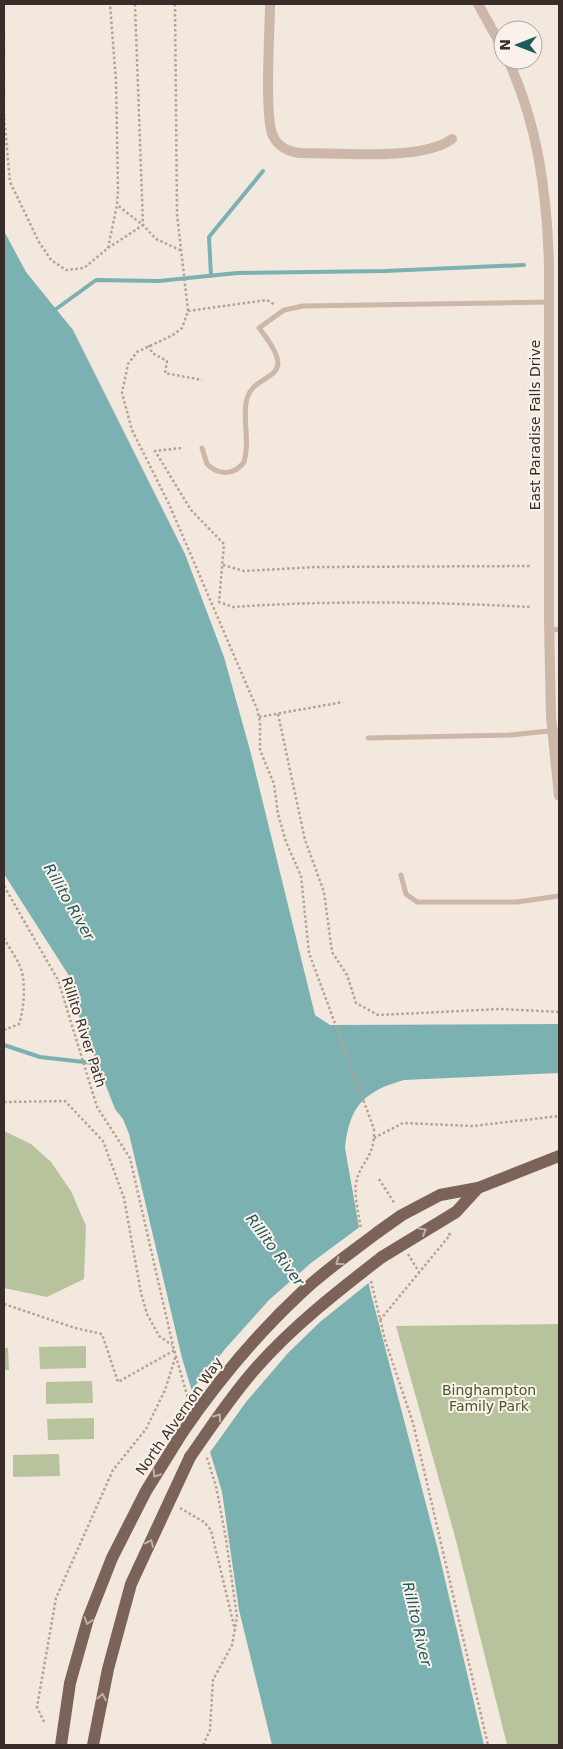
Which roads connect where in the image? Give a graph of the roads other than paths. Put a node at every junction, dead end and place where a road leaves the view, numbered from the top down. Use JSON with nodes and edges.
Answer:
{"nodes":[{"id":1,"x":270,"y":4,"type":"edge"},
{"id":2,"x":478,"y":4,"type":"edge"},
{"id":3,"x":493,"y":31,"type":"edge"},
{"id":4,"x":512,"y":70,"type":"edge"},
{"id":5,"x":452,"y":139,"type":"dead end"},
{"id":6,"x":554,"y":302,"type":"edge"},
{"id":7,"x":202,"y":448,"type":"dead end"},
{"id":8,"x":554,"y":630,"type":"edge"},
{"id":9,"x":556,"y":731,"type":"edge"},
{"id":10,"x":368,"y":738,"type":"dead end"},
{"id":11,"x":559,"y":796,"type":"edge"},
{"id":12,"x":401,"y":875,"type":"dead end"},
{"id":13,"x":559,"y":896,"type":"edge"},
{"id":14,"x":559,"y":1156,"type":"edge"},
{"id":15,"x":478,"y":1188,"type":"junction"},
{"id":16,"x":61,"y":1745,"type":"edge"},
{"id":17,"x":93,"y":1745,"type":"edge"}],
"edges":[{"from":1,"to":5,"type":"street"},
{"from":2,"to":3,"type":"street"},
{"from":4,"to":6,"type":"street","name":"East Paradise Falls Drive"},
{"from":6,"to":7,"type":"lane"},
{"from":6,"to":8,"type":"street","name":"East Paradise Falls Drive"},
{"from":8,"to":9,"type":"street","name":"East Paradise Falls Drive"},
{"from":9,"to":10,"type":"lane"},
{"from":9,"to":11,"type":"street","name":"East Paradise Falls Drive"},
{"from":12,"to":13,"type":"lane"},
{"from":14,"to":15,"type":"main road","name":"North Alvernon Way"},
{"from":15,"to":16,"type":"main road","name":"North Alvernon Way","one_way":true,"bridge":true},
{"from":17,"to":15,"type":"main road","name":"North Alvernon Way","one_way":true,"bridge":true}]}
